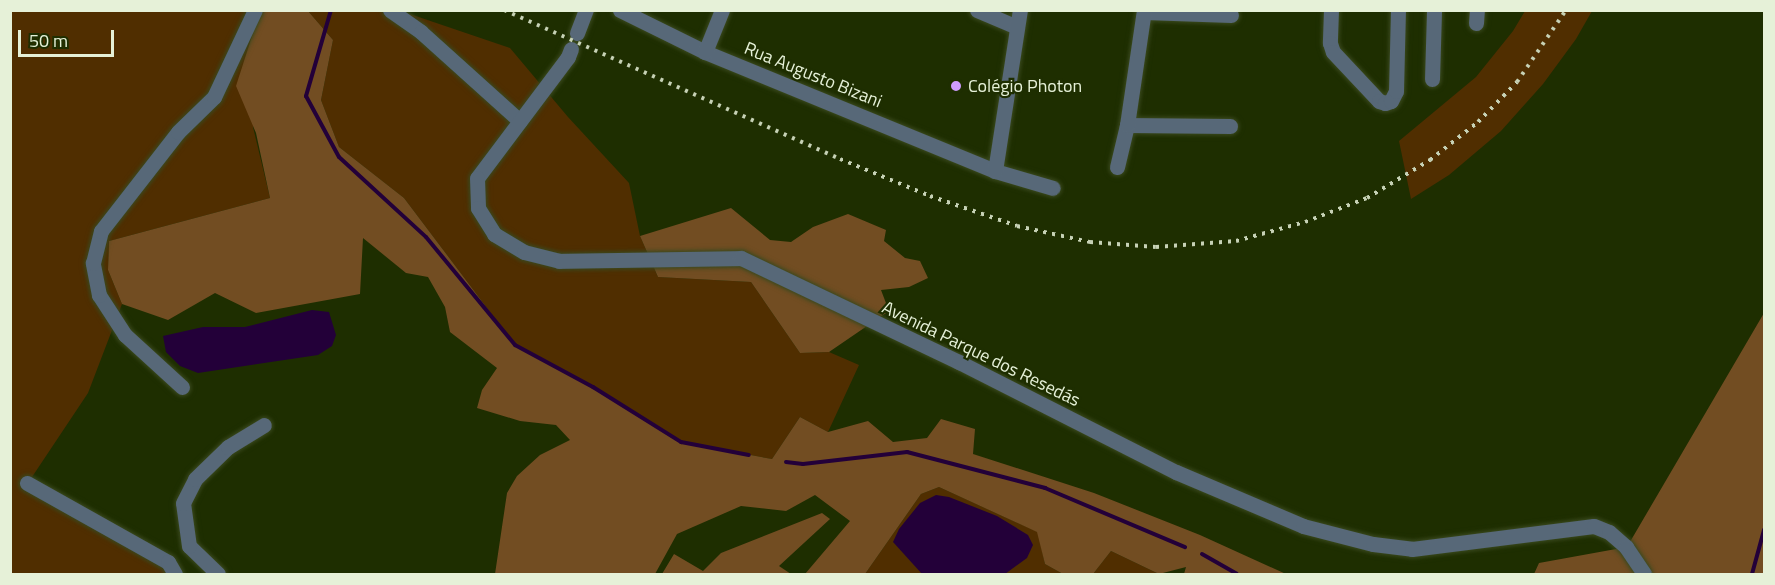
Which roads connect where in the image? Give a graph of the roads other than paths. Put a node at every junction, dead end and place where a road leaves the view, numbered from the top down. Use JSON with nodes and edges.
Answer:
{"nodes":[{"id":1,"x":255,"y":10,"type":"edge"},
{"id":2,"x":390,"y":10,"type":"edge"},
{"id":3,"x":586,"y":10,"type":"edge"},
{"id":4,"x":620,"y":10,"type":"edge"},
{"id":5,"x":722,"y":10,"type":"edge"},
{"id":6,"x":977,"y":10,"type":"edge"},
{"id":7,"x":1020,"y":10,"type":"edge"},
{"id":8,"x":1331,"y":10,"type":"edge"},
{"id":9,"x":1398,"y":10,"type":"edge"},
{"id":10,"x":1434,"y":10,"type":"edge"},
{"id":11,"x":1144,"y":11,"type":"edge"},
{"id":12,"x":1231,"y":15,"type":"dead end"},
{"id":13,"x":1017,"y":27,"type":"junction"},
{"id":14,"x":577,"y":33,"type":"dead end"},
{"id":15,"x":571,"y":50,"type":"dead end"},
{"id":16,"x":705,"y":52,"type":"junction"},
{"id":17,"x":1432,"y":79,"type":"dead end"},
{"id":18,"x":520,"y":121,"type":"junction"},
{"id":19,"x":1127,"y":125,"type":"junction"},
{"id":20,"x":1230,"y":126,"type":"dead end"},
{"id":21,"x":1117,"y":167,"type":"dead end"},
{"id":22,"x":994,"y":171,"type":"junction"},
{"id":23,"x":1053,"y":188,"type":"dead end"},
{"id":24,"x":182,"y":387,"type":"dead end"},
{"id":25,"x":264,"y":425,"type":"dead end"},
{"id":26,"x":27,"y":483,"type":"dead end"},
{"id":27,"x":175,"y":574,"type":"edge"},
{"id":28,"x":218,"y":574,"type":"edge"},
{"id":29,"x":1644,"y":574,"type":"edge"}],
"edges":[{"from":1,"to":24,"type":"street"},
{"from":2,"to":18,"type":"street"},
{"from":3,"to":14,"type":"street"},
{"from":4,"to":16,"type":"street","name":"Rua Augusto Bizani"},
{"from":5,"to":16,"type":"street"},
{"from":6,"to":13,"type":"street"},
{"from":7,"to":13,"type":"street"},
{"from":8,"to":9,"type":"street"},
{"from":10,"to":17,"type":"street"},
{"from":11,"to":12,"type":"street"},
{"from":11,"to":19,"type":"street"},
{"from":13,"to":22,"type":"street"},
{"from":15,"to":18,"type":"street","name":"Avenida Parque dos Resedás"},
{"from":16,"to":22,"type":"street","name":"Rua Augusto Bizani"},
{"from":18,"to":29,"type":"street","name":"Avenida Parque dos Resedás"},
{"from":19,"to":20,"type":"street"},
{"from":19,"to":21,"type":"street"},
{"from":22,"to":23,"type":"street","name":"Rua Augusto Bizani"},
{"from":25,"to":28,"type":"street"},
{"from":26,"to":27,"type":"street"}]}
